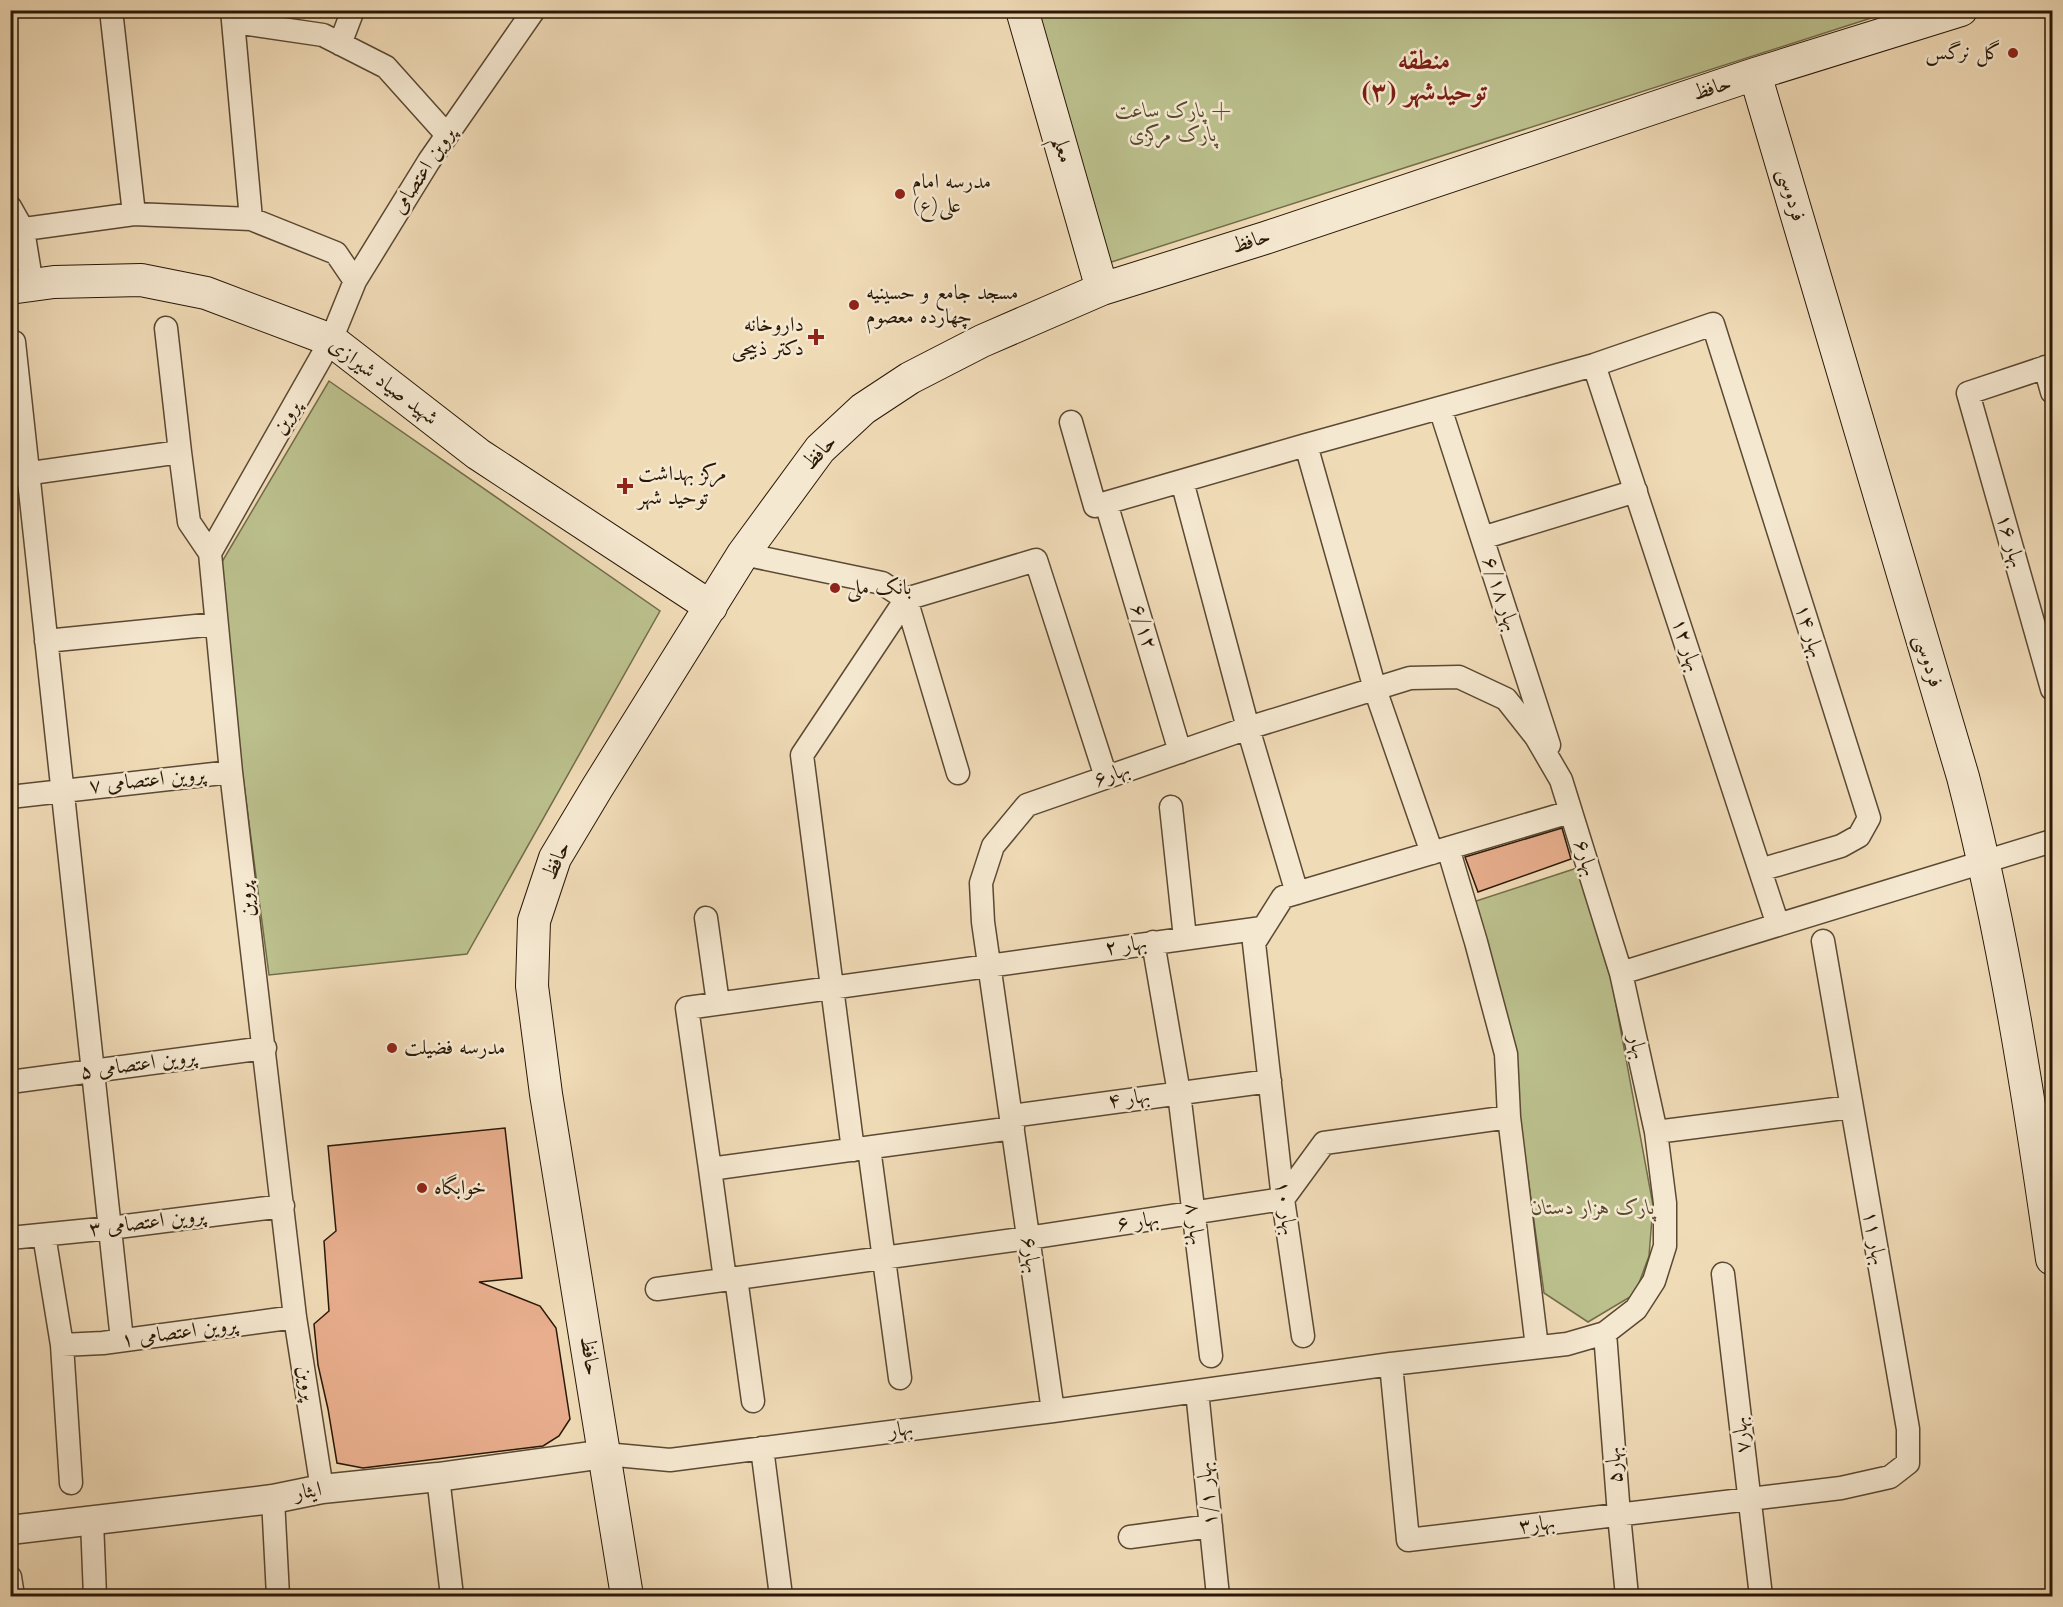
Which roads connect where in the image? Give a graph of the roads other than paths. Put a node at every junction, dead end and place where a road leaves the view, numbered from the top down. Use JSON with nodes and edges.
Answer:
{"nodes":[{"id":1,"x":111,"y":10,"type":"edge"},
{"id":2,"x":353,"y":10,"type":"edge"},
{"id":3,"x":534,"y":10,"type":"edge"},
{"id":4,"x":1022,"y":10,"type":"edge"},
{"id":5,"x":1962,"y":10,"type":"edge"},
{"id":6,"x":233,"y":16,"type":"edge"},
{"id":7,"x":340,"y":44,"type":"junction"},
{"id":8,"x":1755,"y":74,"type":"junction"},
{"id":9,"x":447,"y":135,"type":"junction"},
{"id":10,"x":10,"y":207,"type":"edge"},
{"id":11,"x":134,"y":214,"type":"junction"},
{"id":12,"x":251,"y":219,"type":"junction"},
{"id":13,"x":17,"y":231,"type":"edge"},
{"id":14,"x":355,"y":281,"type":"junction"},
{"id":15,"x":21,"y":286,"type":"edge"},
{"id":16,"x":1102,"y":289,"type":"junction"},
{"id":17,"x":166,"y":328,"type":"dead end"},
{"id":18,"x":331,"y":340,"type":"junction"},
{"id":19,"x":14,"y":342,"type":"dead end"},
{"id":20,"x":1594,"y":364,"type":"junction"},
{"id":21,"x":2049,"y":366,"type":"edge"},
{"id":22,"x":2052,"y":392,"type":"edge"},
{"id":23,"x":1440,"y":408,"type":"junction"},
{"id":24,"x":1071,"y":422,"type":"dead end"},
{"id":25,"x":1306,"y":445,"type":"junction"},
{"id":26,"x":180,"y":452,"type":"junction"},
{"id":27,"x":19,"y":474,"type":"edge"},
{"id":28,"x":1182,"y":481,"type":"junction"},
{"id":29,"x":1636,"y":491,"type":"junction"},
{"id":30,"x":1106,"y":503,"type":"junction"},
{"id":31,"x":1482,"y":538,"type":"junction"},
{"id":32,"x":210,"y":553,"type":"junction"},
{"id":33,"x":743,"y":554,"type":"junction"},
{"id":34,"x":906,"y":599,"type":"junction"},
{"id":35,"x":711,"y":607,"type":"junction"},
{"id":36,"x":216,"y":624,"type":"junction"},
{"id":37,"x":46,"y":641,"type":"junction"},
{"id":38,"x":1375,"y":689,"type":"junction"},
{"id":39,"x":2052,"y":689,"type":"edge"},
{"id":40,"x":1248,"y":728,"type":"junction"},
{"id":41,"x":1180,"y":752,"type":"junction"},
{"id":42,"x":231,"y":772,"type":"junction"},
{"id":43,"x":958,"y":773,"type":"dead end"},
{"id":44,"x":1106,"y":777,"type":"junction"},
{"id":45,"x":1561,"y":780,"type":"junction"},
{"id":46,"x":62,"y":791,"type":"junction"},
{"id":47,"x":10,"y":797,"type":"edge"},
{"id":48,"x":1171,"y":807,"type":"dead end"},
{"id":49,"x":1570,"y":812,"type":"junction"},
{"id":50,"x":2052,"y":841,"type":"edge"},
{"id":51,"x":1440,"y":850,"type":"junction"},
{"id":52,"x":1985,"y":862,"type":"junction"},
{"id":53,"x":1760,"y":870,"type":"junction"},
{"id":54,"x":1297,"y":893,"type":"junction"},
{"id":55,"x":706,"y":918,"type":"dead end"},
{"id":56,"x":1778,"y":925,"type":"junction"},
{"id":57,"x":1262,"y":928,"type":"junction"},
{"id":58,"x":1185,"y":938,"type":"junction"},
{"id":59,"x":1823,"y":941,"type":"dead end"},
{"id":60,"x":1154,"y":942,"type":"junction"},
{"id":61,"x":989,"y":964,"type":"junction"},
{"id":62,"x":1621,"y":973,"type":"junction"},
{"id":63,"x":832,"y":987,"type":"junction"},
{"id":64,"x":718,"y":1003,"type":"junction"},
{"id":65,"x":265,"y":1048,"type":"junction"},
{"id":66,"x":93,"y":1071,"type":"junction"},
{"id":67,"x":1270,"y":1081,"type":"junction"},
{"id":68,"x":10,"y":1082,"type":"edge"},
{"id":69,"x":1179,"y":1093,"type":"junction"},
{"id":70,"x":1851,"y":1107,"type":"junction"},
{"id":71,"x":1509,"y":1117,"type":"junction"},
{"id":72,"x":1012,"y":1122,"type":"junction"},
{"id":73,"x":1656,"y":1132,"type":"junction"},
{"id":74,"x":861,"y":1149,"type":"junction"},
{"id":75,"x":710,"y":1169,"type":"junction"},
{"id":76,"x":1282,"y":1199,"type":"junction"},
{"id":77,"x":283,"y":1206,"type":"junction"},
{"id":78,"x":1192,"y":1214,"type":"junction"},
{"id":79,"x":110,"y":1228,"type":"junction"},
{"id":80,"x":44,"y":1235,"type":"junction"},
{"id":81,"x":10,"y":1238,"type":"edge"},
{"id":82,"x":1028,"y":1239,"type":"junction"},
{"id":83,"x":884,"y":1258,"type":"junction"},
{"id":84,"x":2052,"y":1259,"type":"edge"},
{"id":85,"x":1723,"y":1274,"type":"dead end"},
{"id":86,"x":731,"y":1279,"type":"junction"},
{"id":87,"x":657,"y":1289,"type":"dead end"},
{"id":88,"x":296,"y":1317,"type":"junction"},
{"id":89,"x":1605,"y":1333,"type":"junction"},
{"id":90,"x":1303,"y":1336,"type":"dead end"},
{"id":91,"x":122,"y":1340,"type":"junction"},
{"id":92,"x":62,"y":1345,"type":"junction"},
{"id":93,"x":1537,"y":1347,"type":"junction"},
{"id":94,"x":1211,"y":1356,"type":"dead end"},
{"id":95,"x":1391,"y":1364,"type":"junction"},
{"id":96,"x":900,"y":1378,"type":"dead end"},
{"id":97,"x":1197,"y":1391,"type":"junction"},
{"id":98,"x":753,"y":1401,"type":"dead end"},
{"id":99,"x":1053,"y":1411,"type":"junction"},
{"id":100,"x":762,"y":1448,"type":"junction"},
{"id":101,"x":605,"y":1454,"type":"junction"},
{"id":102,"x":438,"y":1477,"type":"junction"},
{"id":103,"x":71,"y":1483,"type":"dead end"},
{"id":104,"x":1841,"y":1488,"type":"joint"},
{"id":105,"x":322,"y":1489,"type":"junction"},
{"id":106,"x":273,"y":1498,"type":"junction"},
{"id":107,"x":1750,"y":1499,"type":"junction"},
{"id":108,"x":1619,"y":1515,"type":"junction"},
{"id":109,"x":92,"y":1521,"type":"junction"},
{"id":110,"x":1211,"y":1526,"type":"junction"},
{"id":111,"x":10,"y":1530,"type":"edge"},
{"id":112,"x":1130,"y":1537,"type":"dead end"},
{"id":113,"x":10,"y":1577,"type":"edge"},
{"id":114,"x":13,"y":1596,"type":"edge"},
{"id":115,"x":95,"y":1596,"type":"edge"},
{"id":116,"x":278,"y":1596,"type":"edge"},
{"id":117,"x":452,"y":1596,"type":"edge"},
{"id":118,"x":627,"y":1596,"type":"edge"},
{"id":119,"x":781,"y":1596,"type":"edge"},
{"id":120,"x":1218,"y":1596,"type":"edge"},
{"id":121,"x":1627,"y":1596,"type":"edge"},
{"id":122,"x":1761,"y":1596,"type":"edge"}],
"edges":[{"from":1,"to":11,"type":"street"},
{"from":2,"to":7,"type":"street"},
{"from":3,"to":9,"type":"street","name":"پروین اعتصامی"},
{"from":4,"to":16,"type":"main road","name":"معلم"},
{"from":5,"to":8,"type":"main road","name":"حافظ"},
{"from":6,"to":7,"type":"street"},
{"from":6,"to":12,"type":"street"},
{"from":7,"to":9,"type":"street"},
{"from":8,"to":16,"type":"main road","name":"حافظ"},
{"from":8,"to":52,"type":"main road","name":"فردوسی"},
{"from":9,"to":14,"type":"street","name":"پروین اعتصامی"},
{"from":10,"to":13,"type":"street"},
{"from":11,"to":12,"type":"street"},
{"from":11,"to":13,"type":"street"},
{"from":12,"to":14,"type":"street"},
{"from":13,"to":15,"type":"street"},
{"from":14,"to":18,"type":"street","name":"پروین اعتصامی"},
{"from":15,"to":18,"type":"main road","name":"شهید صیاد شیرازی"},
{"from":16,"to":33,"type":"main road","name":"حافظ"},
{"from":17,"to":26,"type":"street"},
{"from":18,"to":32,"type":"street","name":"پروین"},
{"from":18,"to":35,"type":"main road","name":"شهید صیاد شیرازی"},
{"from":19,"to":27,"type":"street"},
{"from":20,"to":23,"type":"street"},
{"from":20,"to":29,"type":"street","name":"بهار ۱۲"},
{"from":20,"to":53,"type":"street","name":"بهار ۱۴"},
{"from":21,"to":22,"type":"street"},
{"from":21,"to":39,"type":"street","name":"بهار ۱۶"},
{"from":23,"to":25,"type":"street"},
{"from":23,"to":31,"type":"street","name":"بهار ۶/۱۸"},
{"from":24,"to":30,"type":"street"},
{"from":25,"to":28,"type":"street"},
{"from":25,"to":38,"type":"street"},
{"from":26,"to":27,"type":"street"},
{"from":26,"to":32,"type":"street"},
{"from":27,"to":37,"type":"street"},
{"from":28,"to":30,"type":"street"},
{"from":28,"to":40,"type":"street"},
{"from":29,"to":31,"type":"street"},
{"from":29,"to":53,"type":"street","name":"بهار ۱۲"},
{"from":30,"to":41,"type":"street","name":"۶/۱۲"},
{"from":31,"to":45,"type":"street","name":"بهار ۶/۱۸"},
{"from":32,"to":36,"type":"street","name":"پروین"},
{"from":33,"to":34,"type":"street"},
{"from":33,"to":35,"type":"main road","name":"حافظ"},
{"from":34,"to":43,"type":"street"},
{"from":34,"to":44,"type":"street"},
{"from":34,"to":63,"type":"street"},
{"from":35,"to":101,"type":"main road","name":"حافظ"},
{"from":36,"to":37,"type":"street"},
{"from":36,"to":42,"type":"street","name":"پروین"},
{"from":37,"to":46,"type":"street"},
{"from":38,"to":40,"type":"street","name":"بهار۶"},
{"from":38,"to":45,"type":"street","name":"بهار۶"},
{"from":38,"to":51,"type":"street"},
{"from":40,"to":41,"type":"street","name":"بهار۶"},
{"from":40,"to":54,"type":"street"},
{"from":41,"to":44,"type":"street","name":"بهار۶"},
{"from":42,"to":46,"type":"street","name":"پروین اعتصامی ۷"},
{"from":42,"to":65,"type":"street","name":"پروین"},
{"from":44,"to":61,"type":"street","name":"بهار۶"},
{"from":45,"to":49,"type":"street","name":"بهار۶"},
{"from":46,"to":47,"type":"street","name":"پروین اعتصامی ۷"},
{"from":46,"to":66,"type":"street"},
{"from":48,"to":58,"type":"street"},
{"from":49,"to":51,"type":"street"},
{"from":49,"to":62,"type":"street","name":"بهار۶"},
{"from":50,"to":52,"type":"street"},
{"from":51,"to":54,"type":"street"},
{"from":51,"to":71,"type":"street"},
{"from":52,"to":56,"type":"street"},
{"from":52,"to":84,"type":"main road","name":"فردوسی"},
{"from":53,"to":56,"type":"street","name":"بهار ۱۲"},
{"from":54,"to":57,"type":"street"},
{"from":55,"to":64,"type":"street"},
{"from":56,"to":62,"type":"street"},
{"from":57,"to":58,"type":"street","name":"بهار ۲"},
{"from":57,"to":67,"type":"street","name":"بهار ۱۰"},
{"from":58,"to":60,"type":"street","name":"بهار ۲"},
{"from":59,"to":70,"type":"street","name":"بهار ۱۱"},
{"from":60,"to":61,"type":"street","name":"بهار ۲"},
{"from":60,"to":69,"type":"street","name":"بهار ۸"},
{"from":61,"to":63,"type":"street","name":"بهار ۲"},
{"from":61,"to":72,"type":"street","name":"بهار۶"},
{"from":62,"to":73,"type":"street","name":"بهار"},
{"from":63,"to":64,"type":"street","name":"بهار ۲"},
{"from":63,"to":74,"type":"street"},
{"from":64,"to":75,"type":"street","name":"بهار ۲"},
{"from":65,"to":66,"type":"street","name":"پروین اعتصامی ۵"},
{"from":65,"to":77,"type":"street","name":"پروین"},
{"from":66,"to":68,"type":"street","name":"پروین اعتصامی ۵"},
{"from":66,"to":79,"type":"street"},
{"from":67,"to":69,"type":"street","name":"بهار ۴"},
{"from":67,"to":76,"type":"street","name":"بهار ۱۰"},
{"from":69,"to":72,"type":"street","name":"بهار ۴"},
{"from":69,"to":78,"type":"street","name":"بهار ۸"},
{"from":70,"to":73,"type":"street"},
{"from":70,"to":104,"type":"street","name":"بهار ۱۱"},
{"from":71,"to":76,"type":"street"},
{"from":71,"to":93,"type":"street"},
{"from":72,"to":74,"type":"street","name":"بهار ۴"},
{"from":72,"to":82,"type":"street","name":"بهار۶"},
{"from":73,"to":89,"type":"street","name":"بهار"},
{"from":74,"to":75,"type":"street","name":"بهار ۴"},
{"from":74,"to":83,"type":"street"},
{"from":75,"to":86,"type":"street"},
{"from":76,"to":78,"type":"street","name":"بهار ۶"},
{"from":76,"to":90,"type":"street","name":"بهار ۱۰"},
{"from":77,"to":79,"type":"street","name":"پروین اعتصامی ۳"},
{"from":77,"to":88,"type":"street","name":"پروین"},
{"from":78,"to":82,"type":"street","name":"بهار ۶"},
{"from":78,"to":94,"type":"street","name":"بهار ۸"},
{"from":79,"to":80,"type":"street","name":"پروین اعتصامی ۳"},
{"from":79,"to":91,"type":"street"},
{"from":80,"to":81,"type":"street","name":"پروین اعتصامی ۳"},
{"from":80,"to":92,"type":"street"},
{"from":82,"to":83,"type":"street","name":"بهار ۶"},
{"from":82,"to":99,"type":"street","name":"بهار۶"},
{"from":83,"to":86,"type":"street","name":"بهار ۶"},
{"from":83,"to":96,"type":"street"},
{"from":85,"to":107,"type":"street","name":"بهار۷"},
{"from":86,"to":87,"type":"street","name":"بهار ۶"},
{"from":86,"to":98,"type":"street"},
{"from":88,"to":91,"type":"street","name":"پروین اعتصامی ۱"},
{"from":88,"to":105,"type":"street","name":"پروین"},
{"from":89,"to":93,"type":"street","name":"بهار"},
{"from":89,"to":108,"type":"street","name":"بهار۵"},
{"from":91,"to":92,"type":"street","name":"پروین اعتصامی ۱"},
{"from":92,"to":103,"type":"street"},
{"from":93,"to":95,"type":"street","name":"بهار"},
{"from":95,"to":97,"type":"street","name":"بهار"},
{"from":95,"to":108,"type":"street","name":"بهار۳"},
{"from":97,"to":99,"type":"street","name":"بهار"},
{"from":97,"to":110,"type":"street","name":"بهار ۱/۱"},
{"from":99,"to":100,"type":"street","name":"بهار"},
{"from":100,"to":101,"type":"street","name":"بهار"},
{"from":100,"to":119,"type":"street"},
{"from":101,"to":102,"type":"street","name":"ایثار"},
{"from":101,"to":118,"type":"main road","name":"حافظ"},
{"from":102,"to":105,"type":"street","name":"ایثار"},
{"from":102,"to":117,"type":"street"},
{"from":104,"to":107,"type":"street","name":"بهار۳"},
{"from":105,"to":106,"type":"street","name":"ایثار"},
{"from":106,"to":109,"type":"street","name":"ایثار"},
{"from":106,"to":116,"type":"street"},
{"from":107,"to":108,"type":"street","name":"بهار۳"},
{"from":107,"to":122,"type":"street","name":"بهار۷"},
{"from":108,"to":121,"type":"street","name":"بهار۵"},
{"from":109,"to":111,"type":"street","name":"ایثار"},
{"from":109,"to":115,"type":"street"},
{"from":110,"to":112,"type":"street"},
{"from":110,"to":120,"type":"street","name":"بهار ۱/۱"},
{"from":113,"to":114,"type":"street"}]}
